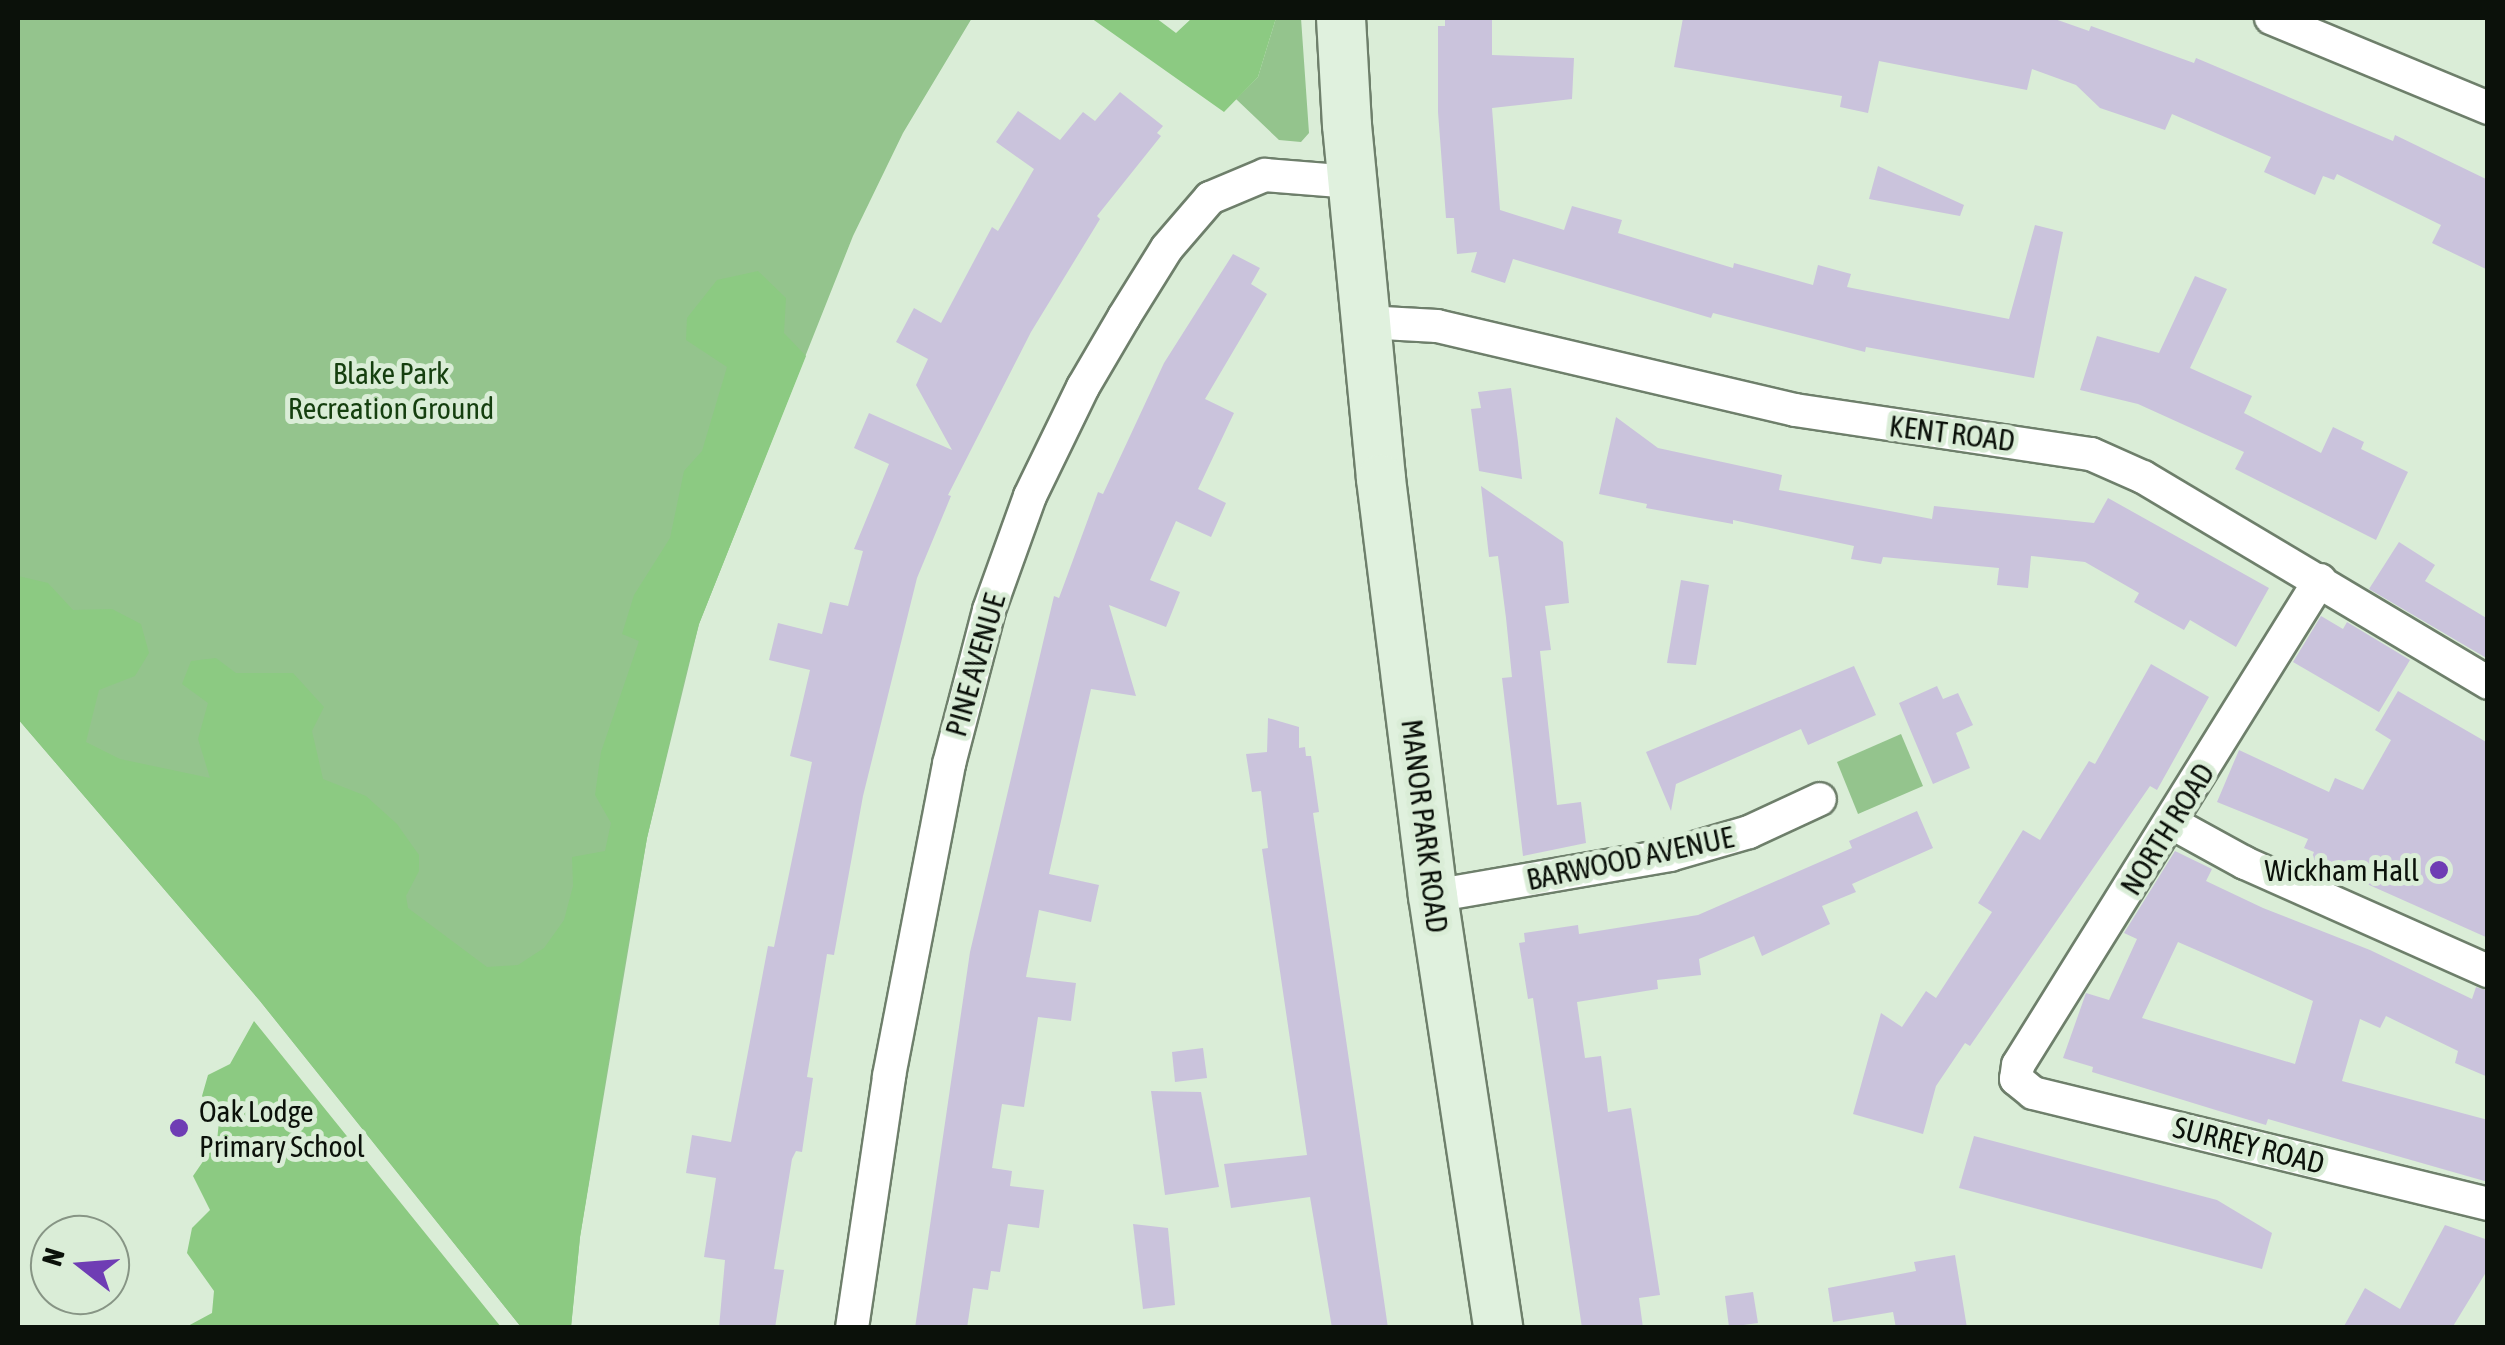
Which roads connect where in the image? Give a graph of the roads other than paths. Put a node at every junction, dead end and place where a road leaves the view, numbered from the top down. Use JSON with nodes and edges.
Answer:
{"nodes":[{"id":1,"x":1341,"y":18,"type":"edge"},
{"id":2,"x":2270,"y":18,"type":"edge"},
{"id":3,"x":2488,"y":108,"type":"edge"},
{"id":4,"x":1352,"y":182,"type":"junction"},
{"id":5,"x":1365,"y":322,"type":"junction"},
{"id":6,"x":2320,"y":580,"type":"junction"},
{"id":7,"x":2488,"y":683,"type":"edge"},
{"id":8,"x":1820,"y":798,"type":"dead end"},
{"id":9,"x":2172,"y":823,"type":"junction"},
{"id":10,"x":1433,"y":896,"type":"junction"},
{"id":11,"x":2488,"y":971,"type":"edge"},
{"id":12,"x":2016,"y":1079,"type":"joint"},
{"id":13,"x":2488,"y":1204,"type":"edge"},
{"id":14,"x":852,"y":1328,"type":"edge"},
{"id":15,"x":1498,"y":1328,"type":"edge"}],
"edges":[{"from":1,"to":4,"type":"street","name":"MANOR PARK ROAD"},
{"from":2,"to":3,"type":"street"},
{"from":4,"to":5,"type":"street","name":"MANOR PARK ROAD"},
{"from":4,"to":14,"type":"street","name":"PINE AVENUE"},
{"from":5,"to":6,"type":"street","name":"KENT ROAD"},
{"from":5,"to":10,"type":"street","name":"MANOR PARK ROAD"},
{"from":6,"to":7,"type":"street","name":"KENT ROAD"},
{"from":6,"to":9,"type":"street","name":"NORTH ROAD"},
{"from":8,"to":10,"type":"street","name":"BARWOOD AVENUE"},
{"from":9,"to":11,"type":"street"},
{"from":9,"to":12,"type":"street","name":"NORTH ROAD"},
{"from":10,"to":15,"type":"street","name":"MANOR PARK ROAD"},
{"from":12,"to":13,"type":"street","name":"SURREY ROAD"}]}
